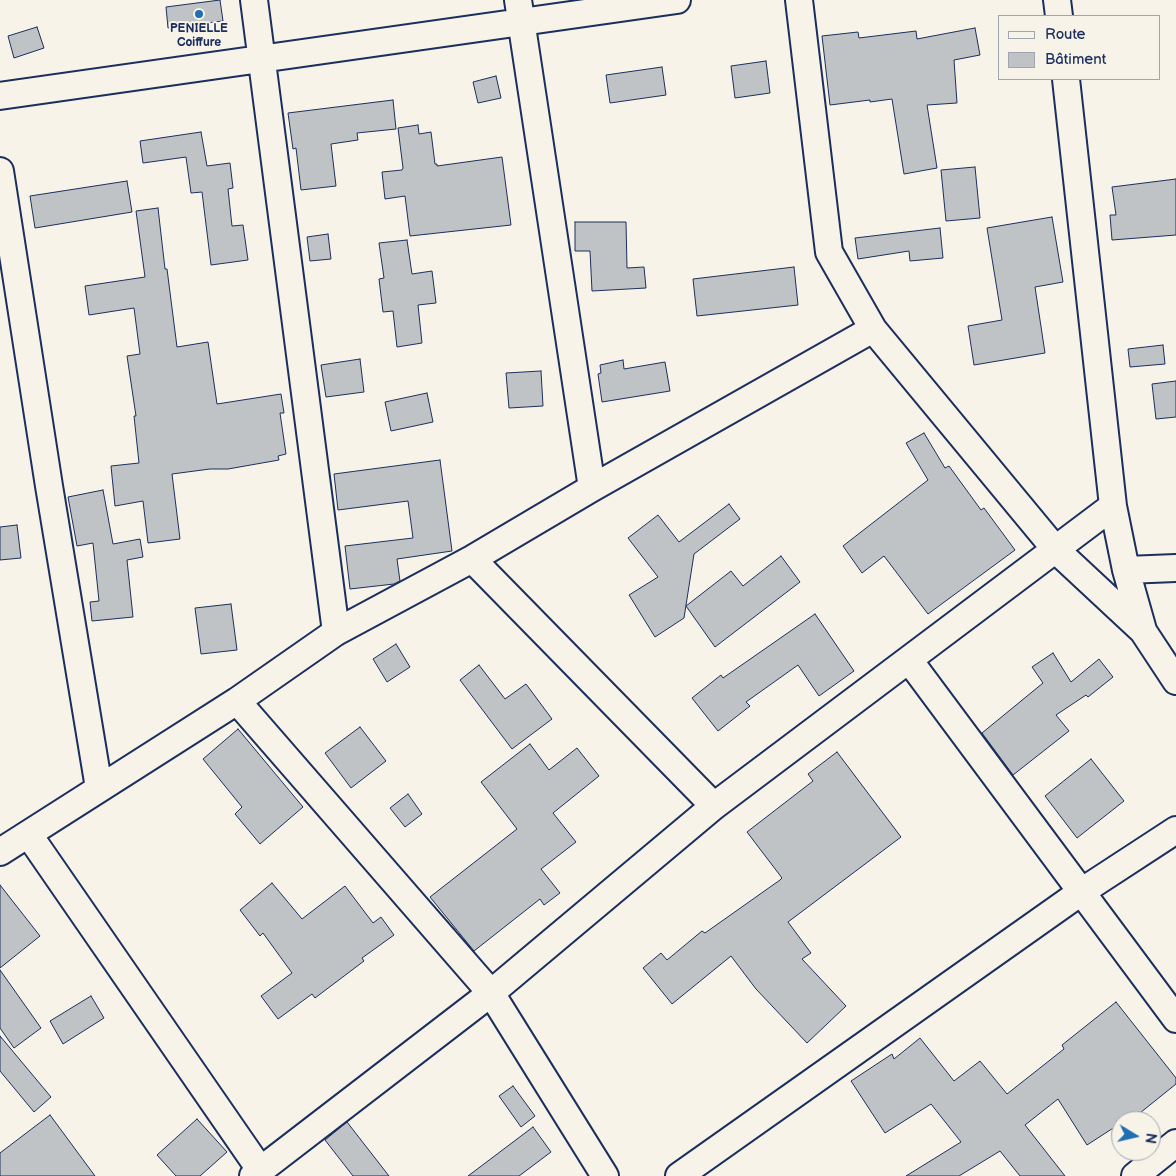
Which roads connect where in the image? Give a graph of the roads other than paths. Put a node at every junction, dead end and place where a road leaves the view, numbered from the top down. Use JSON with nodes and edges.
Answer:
{"nodes":[{"id":1,"x":254,"y":0,"type":"edge"},
{"id":2,"x":677,"y":0,"type":"edge"},
{"id":3,"x":799,"y":0,"type":"edge"},
{"id":4,"x":1057,"y":0,"type":"edge"},
{"id":5,"x":520,"y":11,"type":"edge"},
{"id":6,"x":1059,"y":15,"type":"edge"},
{"id":7,"x":262,"y":59,"type":"junction"},
{"id":8,"x":1066,"y":80,"type":"edge"},
{"id":9,"x":0,"y":96,"type":"edge"},
{"id":10,"x":0,"y":171,"type":"edge"},
{"id":11,"x":873,"y":329,"type":"junction"},
{"id":12,"x":592,"y":488,"type":"junction"},
{"id":13,"x":1113,"y":506,"type":"junction"},
{"id":14,"x":1056,"y":550,"type":"junction"},
{"id":15,"x":472,"y":559,"type":"junction"},
{"id":16,"x":1176,"y":568,"type":"edge"},
{"id":17,"x":1126,"y":570,"type":"junction"},
{"id":18,"x":1143,"y":631,"type":"junction"},
{"id":19,"x":336,"y":632,"type":"junction"},
{"id":20,"x":909,"y":660,"type":"junction"},
{"id":21,"x":1176,"y":681,"type":"edge"},
{"id":22,"x":237,"y":701,"type":"junction"},
{"id":23,"x":99,"y":788,"type":"junction"},
{"id":24,"x":714,"y":806,"type":"junction"},
{"id":25,"x":1176,"y":830,"type":"edge"},
{"id":26,"x":29,"y":835,"type":"junction"},
{"id":27,"x":0,"y":852,"type":"edge"},
{"id":28,"x":1081,"y":892,"type":"junction"},
{"id":29,"x":491,"y":993,"type":"junction"},
{"id":30,"x":1176,"y":1019,"type":"edge"},
{"id":31,"x":1176,"y":1143,"type":"edge"},
{"id":32,"x":257,"y":1173,"type":"edge"},
{"id":33,"x":605,"y":1176,"type":"edge"},
{"id":34,"x":679,"y":1176,"type":"edge"},
{"id":35,"x":1134,"y":1176,"type":"edge"}],
"edges":[{"from":1,"to":7,"type":"street"},
{"from":2,"to":5,"type":"street"},
{"from":3,"to":11,"type":"street"},
{"from":4,"to":6,"type":"street"},
{"from":5,"to":7,"type":"street"},
{"from":5,"to":12,"type":"street"},
{"from":7,"to":9,"type":"street"},
{"from":7,"to":19,"type":"street"},
{"from":8,"to":13,"type":"street"},
{"from":10,"to":23,"type":"street"},
{"from":11,"to":12,"type":"street"},
{"from":11,"to":14,"type":"street"},
{"from":12,"to":15,"type":"street"},
{"from":13,"to":14,"type":"street"},
{"from":13,"to":17,"type":"street"},
{"from":14,"to":18,"type":"street"},
{"from":14,"to":20,"type":"street"},
{"from":15,"to":19,"type":"street"},
{"from":15,"to":24,"type":"street"},
{"from":16,"to":17,"type":"street"},
{"from":17,"to":18,"type":"street"},
{"from":18,"to":21,"type":"street"},
{"from":19,"to":22,"type":"street"},
{"from":20,"to":24,"type":"street"},
{"from":20,"to":28,"type":"street"},
{"from":22,"to":23,"type":"street"},
{"from":22,"to":29,"type":"street"},
{"from":23,"to":26,"type":"street"},
{"from":24,"to":29,"type":"street"},
{"from":25,"to":28,"type":"street"},
{"from":26,"to":27,"type":"street"},
{"from":26,"to":32,"type":"street"},
{"from":28,"to":30,"type":"street"},
{"from":28,"to":34,"type":"street"},
{"from":29,"to":32,"type":"street"},
{"from":29,"to":33,"type":"street"},
{"from":31,"to":35,"type":"street"}]}
